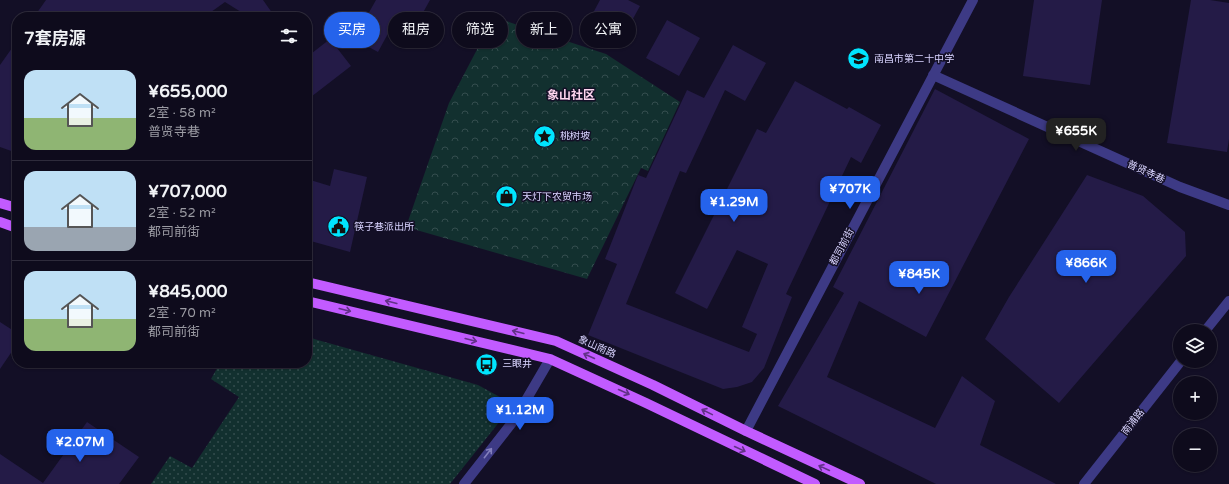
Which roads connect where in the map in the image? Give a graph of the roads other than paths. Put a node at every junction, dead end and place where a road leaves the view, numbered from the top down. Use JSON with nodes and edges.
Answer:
{"nodes":[{"id":1,"x":973,"y":0,"type":"edge"},
{"id":2,"x":934,"y":75,"type":"junction"},
{"id":3,"x":0,"y":203,"type":"edge"},
{"id":4,"x":1229,"y":206,"type":"edge"},
{"id":5,"x":12,"y":207,"type":"edge"},
{"id":6,"x":0,"y":222,"type":"edge"},
{"id":7,"x":12,"y":226,"type":"edge"},
{"id":8,"x":312,"y":283,"type":"edge"},
{"id":9,"x":1229,"y":301,"type":"edge"},
{"id":10,"x":312,"y":302,"type":"edge"},
{"id":11,"x":1211,"y":324,"type":"edge"},
{"id":12,"x":550,"y":359,"type":"junction"},
{"id":13,"x":1176,"y":368,"type":"edge"},
{"id":14,"x":746,"y":431,"type":"junction"},
{"id":15,"x":464,"y":484,"type":"edge"},
{"id":16,"x":815,"y":484,"type":"edge"},
{"id":17,"x":860,"y":484,"type":"edge"},
{"id":18,"x":1084,"y":484,"type":"edge"}],
"edges":[{"from":1,"to":2,"type":"street","name":"都司前街"},
{"from":2,"to":4,"type":"street","name":"普贤寺巷"},
{"from":2,"to":14,"type":"street","name":"都司前街"},
{"from":3,"to":5,"type":"main road"},
{"from":6,"to":7,"type":"main road"},
{"from":14,"to":8,"type":"main road","name":"象山南路","one_way":true},
{"from":9,"to":11,"type":"street"},
{"from":10,"to":12,"type":"main road","one_way":true},
{"from":15,"to":12,"type":"street","one_way":true},
{"from":12,"to":16,"type":"main road","one_way":true},
{"from":13,"to":18,"type":"street","name":"南浦路"},
{"from":17,"to":14,"type":"main road","name":"象山南路","one_way":true}]}
